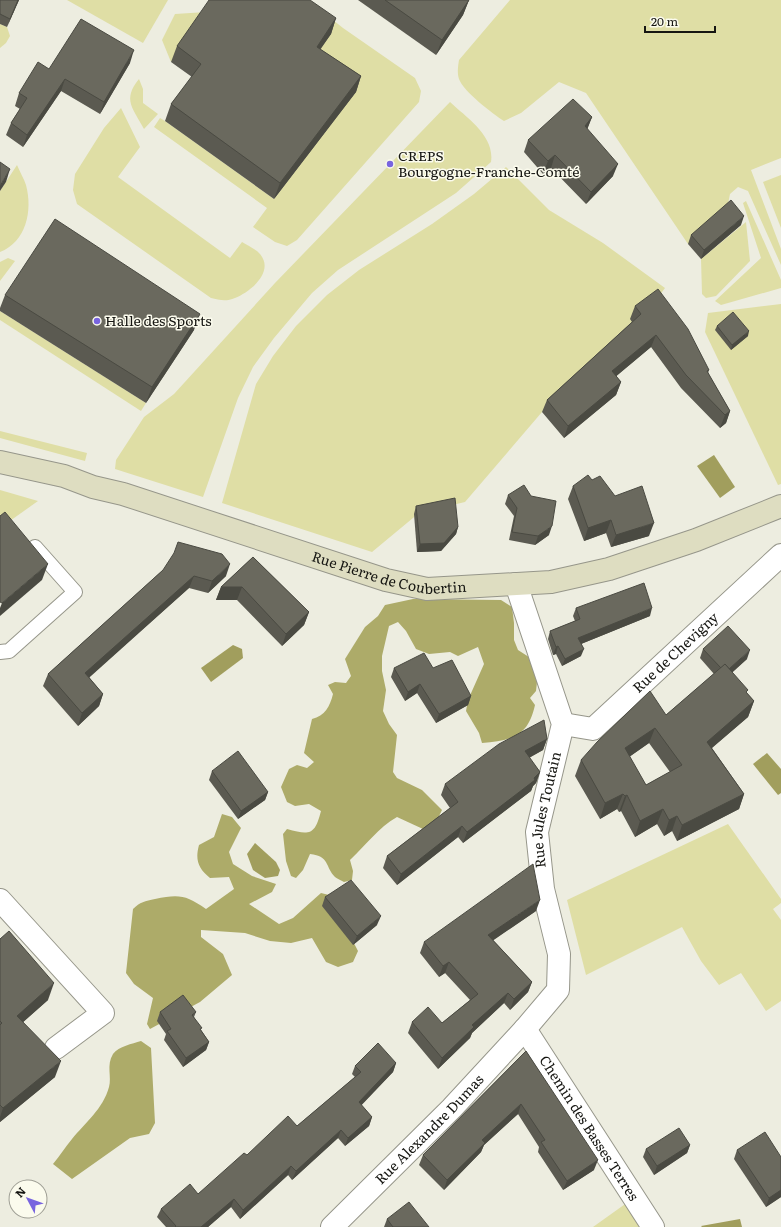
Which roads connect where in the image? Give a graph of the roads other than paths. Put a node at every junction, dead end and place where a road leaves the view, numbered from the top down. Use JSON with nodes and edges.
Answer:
{"nodes":[{"id":1,"x":0,"y":462,"type":"edge"},
{"id":2,"x":781,"y":506,"type":"edge"},
{"id":3,"x":35,"y":547,"type":"edge"},
{"id":4,"x":781,"y":555,"type":"edge"},
{"id":5,"x":516,"y":584,"type":"junction"},
{"id":6,"x":0,"y":652,"type":"edge"},
{"id":7,"x":563,"y":724,"type":"junction"},
{"id":8,"x":1,"y":903,"type":"edge"},
{"id":9,"x":525,"y":1029,"type":"junction"},
{"id":10,"x":56,"y":1048,"type":"dead end"},
{"id":11,"x":332,"y":1227,"type":"edge"},
{"id":12,"x":653,"y":1227,"type":"edge"}],
"edges":[{"from":1,"to":5,"type":"main road","name":"Rue Pierre de Coubertin"},
{"from":2,"to":5,"type":"main road","name":"Rue Pierre de Coubertin"},
{"from":3,"to":6,"type":"lane"},
{"from":4,"to":7,"type":"street","name":"Rue de Chevigny"},
{"from":5,"to":7,"type":"street"},
{"from":7,"to":9,"type":"street","name":"Rue Jules Toutain"},
{"from":8,"to":10,"type":"street"},
{"from":9,"to":11,"type":"street","name":"Rue Alexandre Dumas"},
{"from":9,"to":12,"type":"street","name":"Chemin des Basses Terres"}]}
